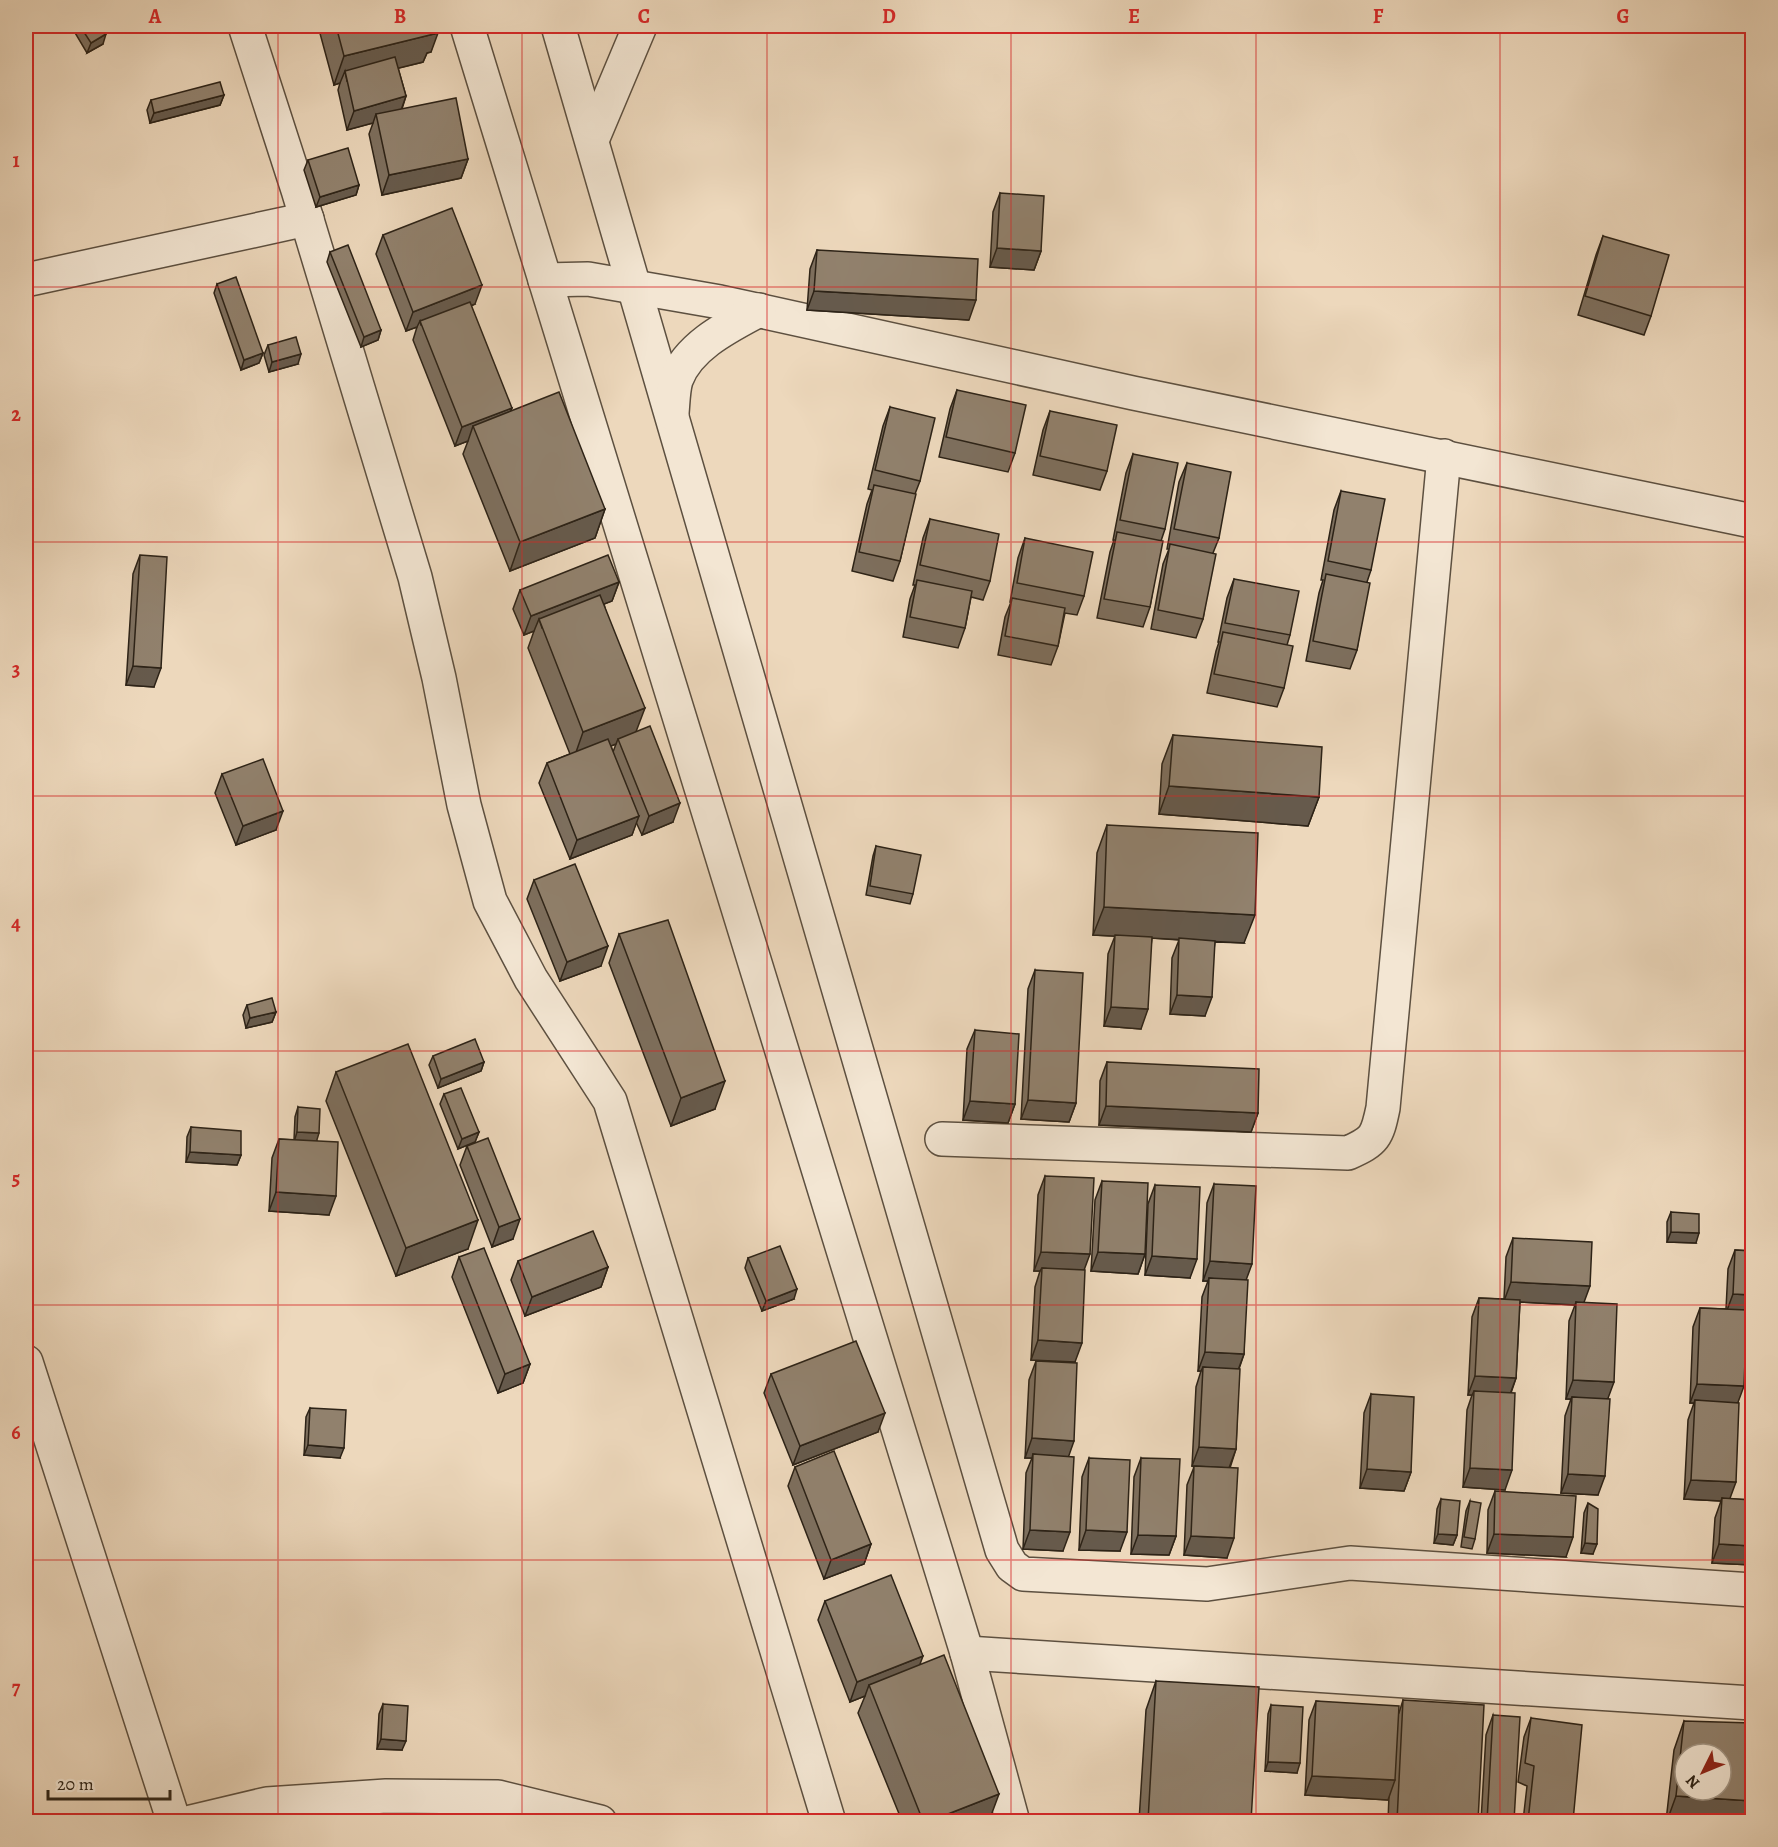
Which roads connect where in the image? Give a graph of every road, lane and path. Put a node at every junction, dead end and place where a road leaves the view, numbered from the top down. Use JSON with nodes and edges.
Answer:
{"nodes":[{"id":1,"x":246,"y":26,"type":"edge"},
{"id":2,"x":466,"y":26,"type":"edge"},
{"id":3,"x":558,"y":26,"type":"edge"},
{"id":4,"x":640,"y":26,"type":"edge"},
{"id":5,"x":592,"y":140,"type":"junction"},
{"id":6,"x":307,"y":219,"type":"junction"},
{"id":7,"x":26,"y":280,"type":"edge"},
{"id":8,"x":545,"y":280,"type":"junction"},
{"id":9,"x":635,"y":287,"type":"junction"},
{"id":10,"x":759,"y":310,"type":"junction"},
{"id":11,"x":672,"y":415,"type":"junction"},
{"id":12,"x":1444,"y":456,"type":"junction"},
{"id":13,"x":1752,"y":521,"type":"edge"},
{"id":14,"x":942,"y":1138,"type":"dead end"},
{"id":15,"x":26,"y":1362,"type":"edge"},
{"id":16,"x":1752,"y":1590,"type":"edge"},
{"id":17,"x":967,"y":1653,"type":"junction"},
{"id":18,"x":1752,"y":1703,"type":"edge"},
{"id":19,"x":439,"y":1809,"type":"edge"},
{"id":20,"x":174,"y":1821,"type":"edge"},
{"id":21,"x":191,"y":1821,"type":"edge"},
{"id":22,"x":600,"y":1821,"type":"edge"},
{"id":23,"x":829,"y":1821,"type":"edge"},
{"id":24,"x":1013,"y":1821,"type":"edge"}],
"edges":[{"from":1,"to":6,"type":"street"},
{"from":2,"to":8,"type":"street"},
{"from":3,"to":5,"type":"street"},
{"from":4,"to":5,"type":"street"},
{"from":5,"to":9,"type":"street"},
{"from":6,"to":7,"type":"street"},
{"from":6,"to":23,"type":"street"},
{"from":8,"to":9,"type":"street"},
{"from":8,"to":17,"type":"street"},
{"from":9,"to":10,"type":"street"},
{"from":9,"to":11,"type":"street"},
{"from":10,"to":11,"type":"street"},
{"from":10,"to":12,"type":"street"},
{"from":11,"to":16,"type":"street"},
{"from":12,"to":13,"type":"street"},
{"from":12,"to":14,"type":"street"},
{"from":15,"to":20,"type":"street"},
{"from":17,"to":18,"type":"street"},
{"from":17,"to":24,"type":"street"},
{"from":19,"to":21,"type":"street"},
{"from":19,"to":22,"type":"street"}]}
